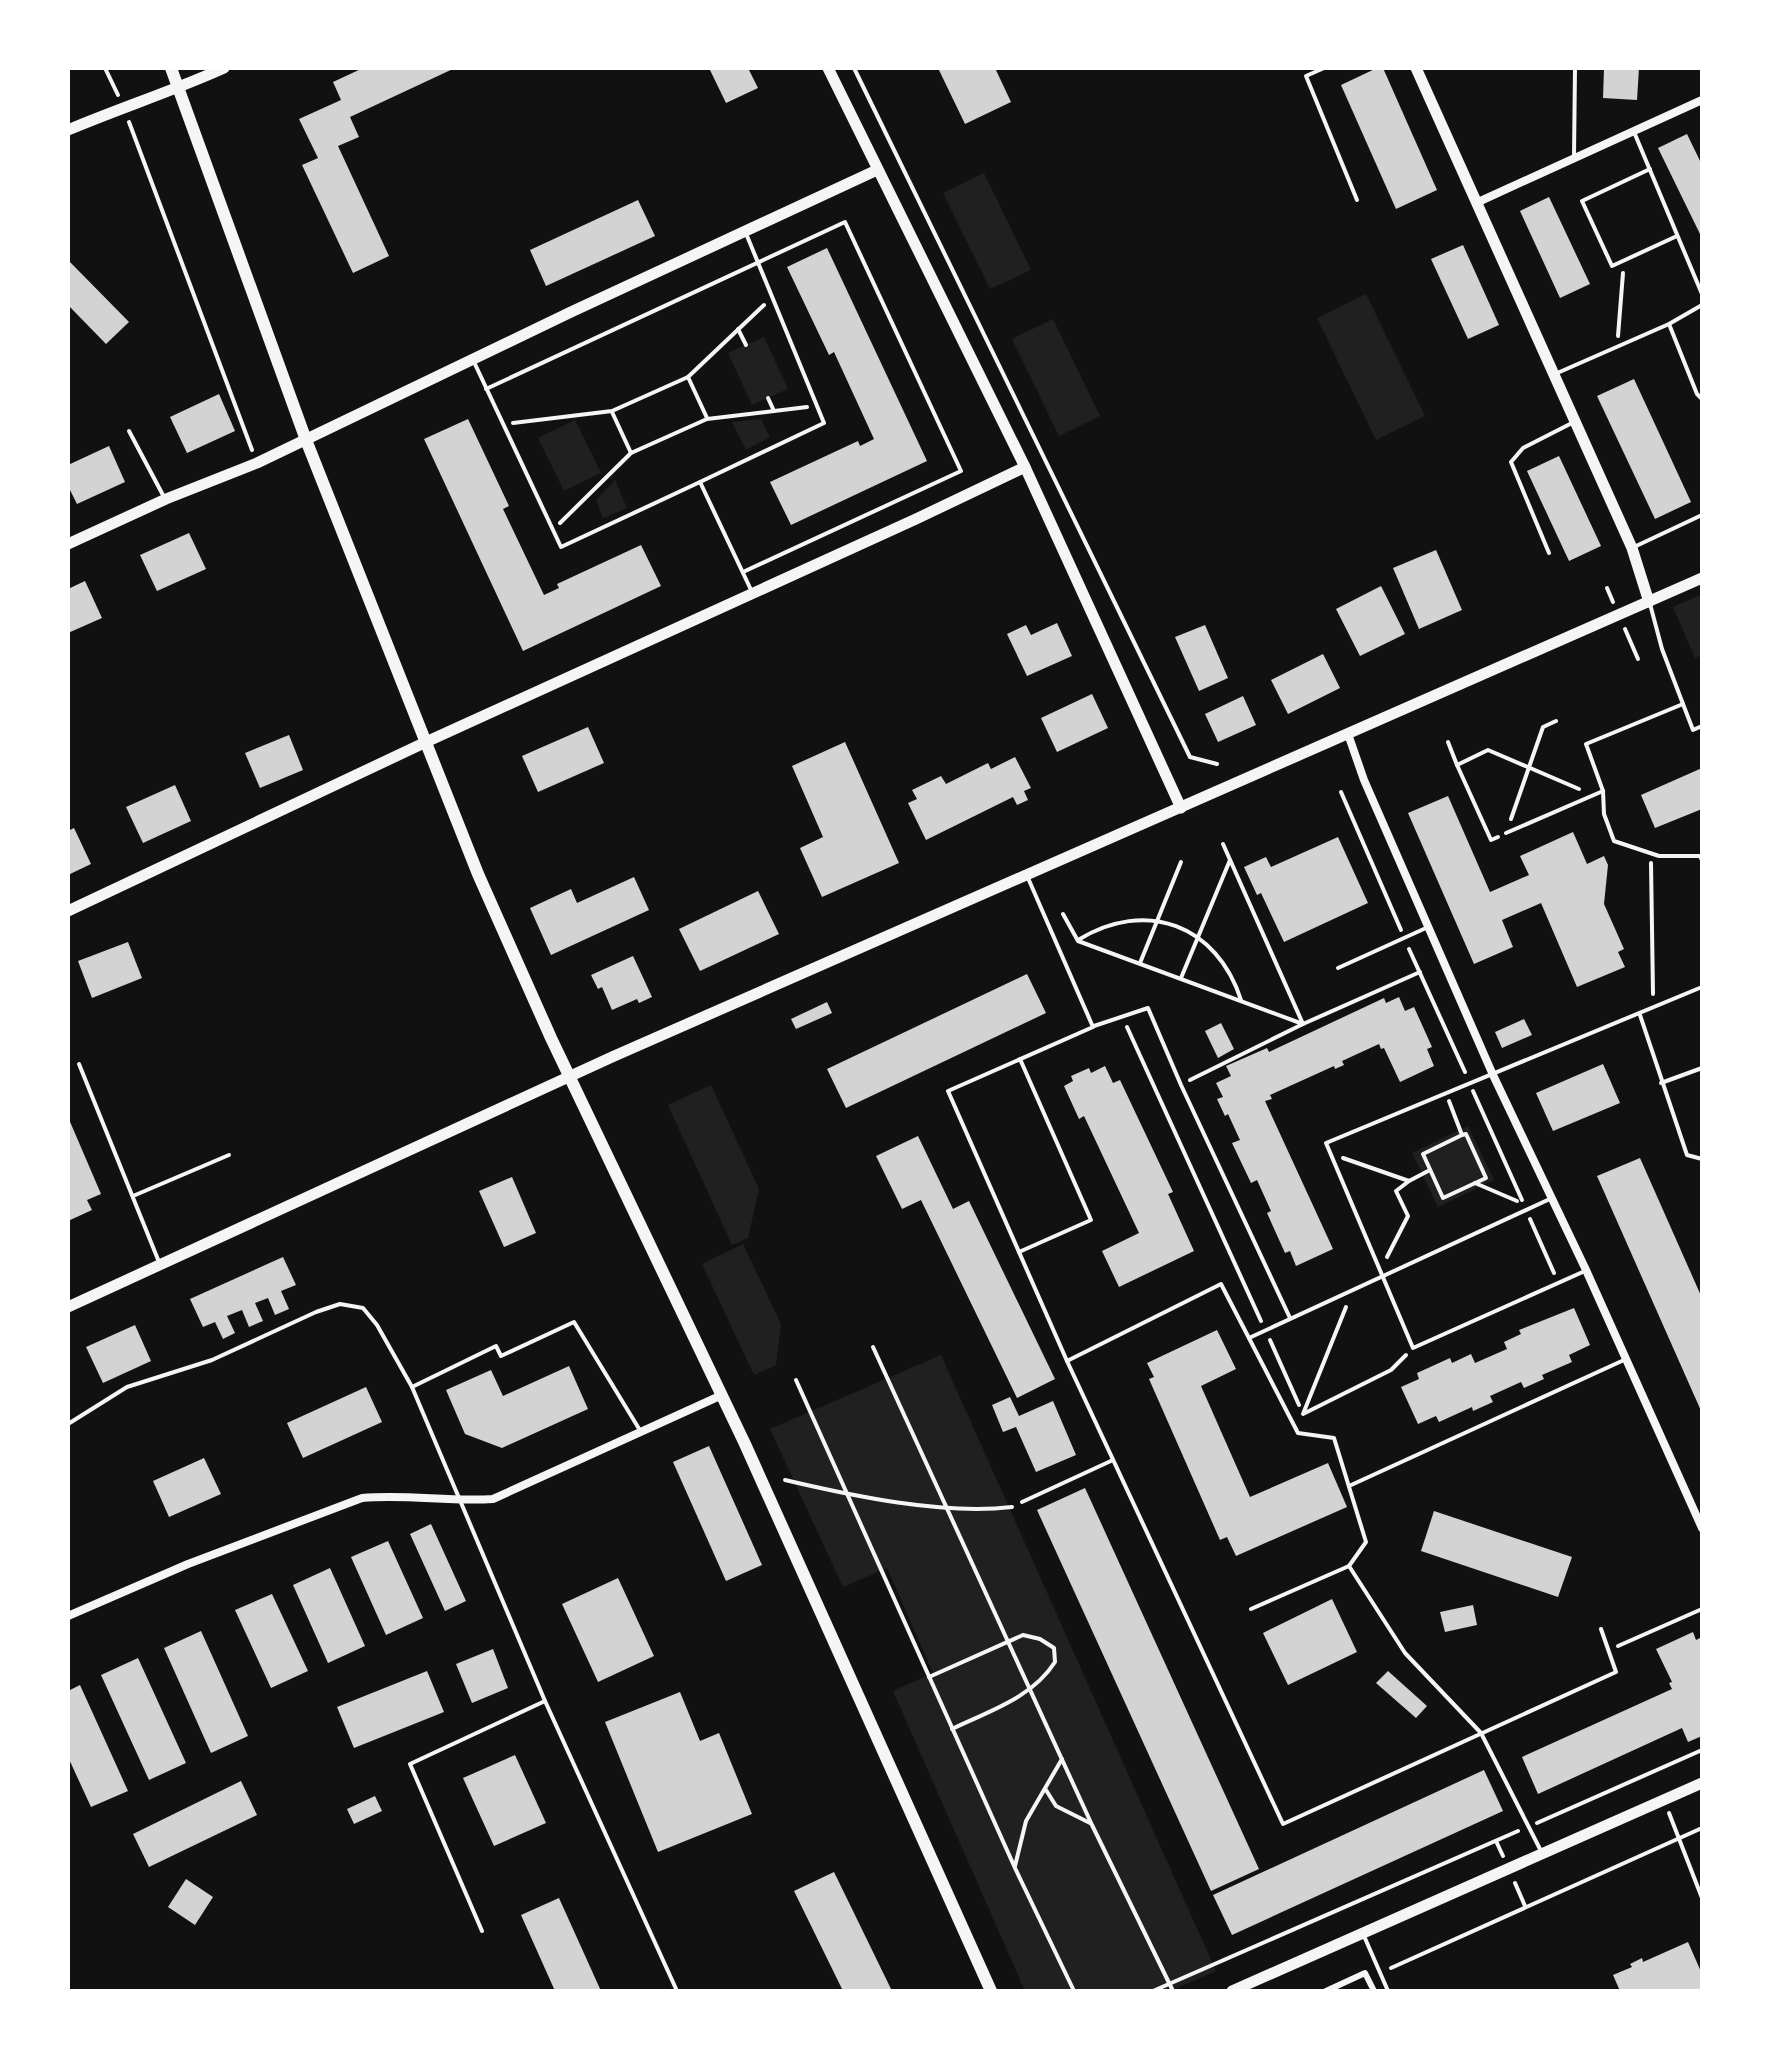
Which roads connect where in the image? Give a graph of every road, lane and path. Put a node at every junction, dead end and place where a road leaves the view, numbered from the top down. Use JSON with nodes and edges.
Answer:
{"nodes":[{"id":1,"x":105,"y":68,"type":"edge"},
{"id":2,"x":171,"y":68,"type":"edge"},
{"id":3,"x":224,"y":68,"type":"edge"},
{"id":4,"x":828,"y":68,"type":"edge"},
{"id":5,"x":854,"y":68,"type":"edge"},
{"id":6,"x":1324,"y":68,"type":"edge"},
{"id":7,"x":1416,"y":68,"type":"edge"},
{"id":8,"x":1575,"y":68,"type":"edge"},
{"id":9,"x":179,"y":88,"type":"junction"},
{"id":10,"x":1702,"y":100,"type":"edge"},
{"id":11,"x":123,"y":107,"type":"junction"},
{"id":12,"x":68,"y":130,"type":"edge"},
{"id":13,"x":1634,"y":132,"type":"junction"},
{"id":14,"x":1574,"y":156,"type":"junction"},
{"id":15,"x":1650,"y":169,"type":"junction"},
{"id":16,"x":877,"y":170,"type":"junction"},
{"id":17,"x":1357,"y":200,"type":"dead end"},
{"id":18,"x":1476,"y":203,"type":"junction"},
{"id":19,"x":745,"y":231,"type":"junction"},
{"id":20,"x":1677,"y":236,"type":"junction"},
{"id":21,"x":1624,"y":261,"type":"junction"},
{"id":22,"x":758,"y":263,"type":"junction"},
{"id":23,"x":1702,"y":294,"type":"edge"},
{"id":24,"x":773,"y":297,"type":"junction"},
{"id":25,"x":1702,"y":305,"type":"edge"},
{"id":26,"x":1669,"y":324,"type":"junction"},
{"id":27,"x":738,"y":329,"type":"junction"},
{"id":28,"x":746,"y":345,"type":"dead end"},
{"id":29,"x":1617,"y":347,"type":"junction"},
{"id":30,"x":473,"y":359,"type":"junction"},
{"id":31,"x":1552,"y":375,"type":"junction"},
{"id":32,"x":688,"y":377,"type":"junction"},
{"id":33,"x":486,"y":389,"type":"junction"},
{"id":34,"x":768,"y":398,"type":"dead end"},
{"id":35,"x":1702,"y":399,"type":"edge"},
{"id":36,"x":817,"y":405,"type":"junction"},
{"id":37,"x":612,"y":411,"type":"junction"},
{"id":38,"x":774,"y":411,"type":"junction"},
{"id":39,"x":707,"y":419,"type":"junction"},
{"id":40,"x":1574,"y":421,"type":"junction"},
{"id":41,"x":503,"y":424,"type":"junction"},
{"id":42,"x":129,"y":431,"type":"dead end"},
{"id":43,"x":306,"y":440,"type":"junction"},
{"id":44,"x":631,"y":453,"type":"junction"},
{"id":45,"x":257,"y":463,"type":"junction"},
{"id":46,"x":1025,"y":467,"type":"junction"},
{"id":47,"x":700,"y":482,"type":"junction"},
{"id":48,"x":166,"y":499,"type":"junction"},
{"id":49,"x":1702,"y":515,"type":"edge"},
{"id":50,"x":553,"y":530,"type":"junction"},
{"id":51,"x":68,"y":544,"type":"edge"},
{"id":52,"x":1632,"y":548,"type":"junction"},
{"id":53,"x":1549,"y":553,"type":"dead end"},
{"id":54,"x":743,"y":572,"type":"junction"},
{"id":55,"x":1702,"y":578,"type":"edge"},
{"id":56,"x":753,"y":594,"type":"junction"},
{"id":57,"x":1649,"y":602,"type":"junction"},
{"id":58,"x":1683,"y":704,"type":"junction"},
{"id":59,"x":1556,"y":721,"type":"dead end"},
{"id":60,"x":1702,"y":726,"type":"edge"},
{"id":61,"x":1348,"y":734,"type":"junction"},
{"id":62,"x":426,"y":742,"type":"junction"},
{"id":63,"x":1448,"y":742,"type":"dead end"},
{"id":64,"x":1217,"y":764,"type":"dead end"},
{"id":65,"x":1457,"y":765,"type":"junction"},
{"id":66,"x":1529,"y":768,"type":"junction"},
{"id":67,"x":1603,"y":791,"type":"junction"},
{"id":68,"x":1341,"y":792,"type":"dead end"},
{"id":69,"x":1593,"y":795,"type":"junction"},
{"id":70,"x":1181,"y":808,"type":"junction"},
{"id":71,"x":1506,"y":833,"type":"junction"},
{"id":72,"x":1223,"y":844,"type":"dead end"},
{"id":73,"x":1651,"y":853,"type":"junction"},
{"id":74,"x":1230,"y":860,"type":"junction"},
{"id":75,"x":1702,"y":860,"type":"edge"},
{"id":76,"x":1181,"y":862,"type":"dead end"},
{"id":77,"x":1027,"y":876,"type":"junction"},
{"id":78,"x":68,"y":911,"type":"edge"},
{"id":79,"x":1063,"y":914,"type":"dead end"},
{"id":80,"x":1156,"y":921,"type":"junction"},
{"id":81,"x":1428,"y":927,"type":"junction"},
{"id":82,"x":1198,"y":937,"type":"junction"},
{"id":83,"x":1405,"y":938,"type":"junction"},
{"id":84,"x":1078,"y":941,"type":"junction"},
{"id":85,"x":1140,"y":963,"type":"junction"},
{"id":86,"x":1338,"y":968,"type":"dead end"},
{"id":87,"x":1420,"y":972,"type":"junction"},
{"id":88,"x":1181,"y":978,"type":"junction"},
{"id":89,"x":1702,"y":987,"type":"edge"},
{"id":90,"x":1241,"y":1000,"type":"junction"},
{"id":91,"x":1653,"y":1009,"type":"junction"},
{"id":92,"x":1640,"y":1015,"type":"junction"},
{"id":93,"x":1123,"y":1017,"type":"junction"},
{"id":94,"x":1303,"y":1024,"type":"junction"},
{"id":95,"x":1093,"y":1027,"type":"junction"},
{"id":96,"x":1020,"y":1059,"type":"junction"},
{"id":97,"x":79,"y":1064,"type":"dead end"},
{"id":98,"x":1702,"y":1068,"type":"edge"},
{"id":99,"x":1493,"y":1075,"type":"junction"},
{"id":100,"x":570,"y":1077,"type":"junction"},
{"id":101,"x":1661,"y":1083,"type":"junction"},
{"id":102,"x":1470,"y":1084,"type":"junction"},
{"id":103,"x":1181,"y":1085,"type":"junction"},
{"id":104,"x":1446,"y":1094,"type":"junction"},
{"id":105,"x":1462,"y":1135,"type":"junction"},
{"id":106,"x":1331,"y":1154,"type":"junction"},
{"id":107,"x":229,"y":1155,"type":"dead end"},
{"id":108,"x":1702,"y":1159,"type":"edge"},
{"id":109,"x":1430,"y":1170,"type":"junction"},
{"id":110,"x":1409,"y":1181,"type":"junction"},
{"id":111,"x":1475,"y":1183,"type":"junction"},
{"id":112,"x":133,"y":1196,"type":"junction"},
{"id":113,"x":1552,"y":1198,"type":"junction"},
{"id":114,"x":1526,"y":1210,"type":"junction"},
{"id":115,"x":1019,"y":1252,"type":"junction"},
{"id":116,"x":160,"y":1264,"type":"junction"},
{"id":117,"x":1586,"y":1270,"type":"junction"},
{"id":118,"x":1382,"y":1273,"type":"junction"},
{"id":119,"x":1558,"y":1283,"type":"junction"},
{"id":120,"x":1353,"y":1290,"type":"junction"},
{"id":121,"x":68,"y":1307,"type":"edge"},
{"id":122,"x":1290,"y":1318,"type":"junction"},
{"id":123,"x":1265,"y":1330,"type":"junction"},
{"id":124,"x":1249,"y":1338,"type":"junction"},
{"id":125,"x":873,"y":1347,"type":"dead end"},
{"id":126,"x":1413,"y":1348,"type":"junction"},
{"id":127,"x":1626,"y":1359,"type":"junction"},
{"id":128,"x":1067,"y":1361,"type":"junction"},
{"id":129,"x":796,"y":1380,"type":"dead end"},
{"id":130,"x":412,"y":1387,"type":"junction"},
{"id":131,"x":722,"y":1395,"type":"junction"},
{"id":132,"x":1303,"y":1414,"type":"junction"},
{"id":133,"x":68,"y":1424,"type":"edge"},
{"id":134,"x":642,"y":1434,"type":"junction"},
{"id":135,"x":1313,"y":1435,"type":"junction"},
{"id":136,"x":1113,"y":1460,"type":"junction"},
{"id":137,"x":785,"y":1480,"type":"dead end"},
{"id":138,"x":1349,"y":1486,"type":"junction"},
{"id":139,"x":848,"y":1494,"type":"junction"},
{"id":140,"x":460,"y":1501,"type":"junction"},
{"id":141,"x":1022,"y":1502,"type":"joint"},
{"id":142,"x":946,"y":1507,"type":"junction"},
{"id":143,"x":1702,"y":1528,"type":"edge"},
{"id":144,"x":1349,"y":1566,"type":"junction"},
{"id":145,"x":1251,"y":1609,"type":"dead end"},
{"id":146,"x":1702,"y":1609,"type":"edge"},
{"id":147,"x":68,"y":1616,"type":"edge"},
{"id":148,"x":1601,"y":1629,"type":"dead end"},
{"id":149,"x":1008,"y":1640,"type":"junction"},
{"id":150,"x":1609,"y":1650,"type":"junction"},
{"id":151,"x":929,"y":1677,"type":"junction"},
{"id":152,"x":1031,"y":1690,"type":"junction"},
{"id":153,"x":545,"y":1701,"type":"junction"},
{"id":154,"x":952,"y":1729,"type":"junction"},
{"id":155,"x":1481,"y":1733,"type":"junction"},
{"id":156,"x":1702,"y":1750,"type":"edge"},
{"id":157,"x":1062,"y":1759,"type":"junction"},
{"id":158,"x":1702,"y":1783,"type":"edge"},
{"id":159,"x":1046,"y":1790,"type":"junction"},
{"id":160,"x":1663,"y":1800,"type":"junction"},
{"id":161,"x":1092,"y":1825,"type":"junction"},
{"id":162,"x":1529,"y":1826,"type":"junction"},
{"id":163,"x":1702,"y":1828,"type":"edge"},
{"id":164,"x":1679,"y":1838,"type":"junction"},
{"id":165,"x":1543,"y":1854,"type":"junction"},
{"id":166,"x":1015,"y":1868,"type":"junction"},
{"id":167,"x":1702,"y":1898,"type":"edge"},
{"id":168,"x":482,"y":1931,"type":"dead end"},
{"id":169,"x":1363,"y":1934,"type":"junction"},
{"id":170,"x":1380,"y":1973,"type":"junction"},
{"id":171,"x":1170,"y":1984,"type":"junction"},
{"id":172,"x":677,"y":1991,"type":"edge"},
{"id":173,"x":991,"y":1991,"type":"edge"},
{"id":174,"x":1074,"y":1991,"type":"edge"},
{"id":175,"x":1153,"y":1991,"type":"edge"},
{"id":176,"x":1173,"y":1991,"type":"edge"},
{"id":177,"x":1232,"y":1991,"type":"edge"},
{"id":178,"x":1326,"y":1991,"type":"edge"},
{"id":179,"x":1374,"y":1991,"type":"edge"},
{"id":180,"x":1388,"y":1991,"type":"edge"}],
"edges":[{"from":1,"to":11,"type":"path"},
{"from":2,"to":9,"type":"main road"},
{"from":3,"to":9,"type":"street"},
{"from":4,"to":16,"type":"street"},
{"from":5,"to":64,"type":"path"},
{"from":6,"to":17,"type":"lane"},
{"from":7,"to":18,"type":"street"},
{"from":8,"to":14,"type":"lane"},
{"from":9,"to":11,"type":"street"},
{"from":9,"to":43,"type":"main road"},
{"from":10,"to":13,"type":"street"},
{"from":11,"to":12,"type":"street"},
{"from":11,"to":45,"type":"path"},
{"from":13,"to":14,"type":"street"},
{"from":13,"to":15,"type":"lane"},
{"from":14,"to":18,"type":"street"},
{"from":15,"to":20,"type":"lane"},
{"from":15,"to":21,"type":"lane"},
{"from":16,"to":19,"type":"street"},
{"from":16,"to":46,"type":"street"},
{"from":18,"to":31,"type":"street"},
{"from":19,"to":22,"type":"lane"},
{"from":19,"to":30,"type":"street"},
{"from":20,"to":21,"type":"lane"},
{"from":20,"to":23,"type":"lane"},
{"from":21,"to":29,"type":"path"},
{"from":22,"to":24,"type":"lane"},
{"from":22,"to":33,"type":"lane"},
{"from":22,"to":54,"type":"lane"},
{"from":24,"to":27,"type":"path"},
{"from":24,"to":36,"type":"lane"},
{"from":25,"to":26,"type":"lane"},
{"from":26,"to":29,"type":"lane"},
{"from":26,"to":35,"type":"lane"},
{"from":27,"to":28,"type":"path"},
{"from":27,"to":32,"type":"path"},
{"from":29,"to":31,"type":"lane"},
{"from":30,"to":33,"type":"lane"},
{"from":30,"to":43,"type":"street"},
{"from":31,"to":40,"type":"street"},
{"from":32,"to":37,"type":"path"},
{"from":32,"to":39,"type":"path"},
{"from":33,"to":41,"type":"lane"},
{"from":34,"to":38,"type":"path"},
{"from":36,"to":38,"type":"path"},
{"from":36,"to":47,"type":"lane"},
{"from":37,"to":41,"type":"path"},
{"from":37,"to":44,"type":"path"},
{"from":38,"to":39,"type":"path"},
{"from":39,"to":44,"type":"path"},
{"from":40,"to":52,"type":"street"},
{"from":40,"to":53,"type":"lane"},
{"from":41,"to":50,"type":"lane"},
{"from":42,"to":48,"type":"lane"},
{"from":43,"to":45,"type":"street"},
{"from":43,"to":62,"type":"main road"},
{"from":44,"to":50,"type":"path"},
{"from":45,"to":48,"type":"street"},
{"from":46,"to":56,"type":"street"},
{"from":46,"to":70,"type":"street"},
{"from":47,"to":50,"type":"lane"},
{"from":47,"to":54,"type":"lane"},
{"from":48,"to":51,"type":"street"},
{"from":49,"to":52,"type":"lane"},
{"from":52,"to":57,"type":"street"},
{"from":54,"to":56,"type":"lane"},
{"from":55,"to":57,"type":"street"},
{"from":56,"to":62,"type":"street"},
{"from":57,"to":58,"type":"lane"},
{"from":57,"to":61,"type":"street"},
{"from":58,"to":60,"type":"lane"},
{"from":58,"to":67,"type":"lane"},
{"from":59,"to":66,"type":"path"},
{"from":61,"to":70,"type":"street"},
{"from":61,"to":81,"type":"street"},
{"from":62,"to":78,"type":"street"},
{"from":62,"to":100,"type":"main road"},
{"from":63,"to":65,"type":"path"},
{"from":65,"to":66,"type":"path"},
{"from":65,"to":71,"type":"path"},
{"from":66,"to":69,"type":"path"},
{"from":66,"to":71,"type":"path"},
{"from":67,"to":69,"type":"lane"},
{"from":67,"to":73,"type":"lane"},
{"from":68,"to":83,"type":"path"},
{"from":69,"to":71,"type":"lane"},
{"from":70,"to":77,"type":"street"},
{"from":72,"to":74,"type":"path"},
{"from":73,"to":75,"type":"lane"},
{"from":73,"to":91,"type":"path"},
{"from":74,"to":82,"type":"path"},
{"from":74,"to":94,"type":"path"},
{"from":76,"to":80,"type":"path"},
{"from":77,"to":95,"type":"lane"},
{"from":77,"to":100,"type":"street"},
{"from":79,"to":84,"type":"path"},
{"from":80,"to":82,"type":"path"},
{"from":80,"to":84,"type":"path"},
{"from":80,"to":85,"type":"path"},
{"from":81,"to":83,"type":"lane"},
{"from":81,"to":99,"type":"street"},
{"from":82,"to":88,"type":"path"},
{"from":82,"to":90,"type":"path"},
{"from":83,"to":86,"type":"lane"},
{"from":83,"to":87,"type":"path"},
{"from":84,"to":85,"type":"path"},
{"from":85,"to":88,"type":"path"},
{"from":87,"to":94,"type":"path"},
{"from":87,"to":102,"type":"path"},
{"from":88,"to":90,"type":"path"},
{"from":89,"to":91,"type":"lane"},
{"from":90,"to":94,"type":"path"},
{"from":91,"to":92,"type":"lane"},
{"from":92,"to":99,"type":"lane"},
{"from":92,"to":101,"type":"lane"},
{"from":93,"to":95,"type":"lane"},
{"from":93,"to":103,"type":"lane"},
{"from":93,"to":123,"type":"path"},
{"from":94,"to":103,"type":"path"},
{"from":95,"to":96,"type":"lane"},
{"from":96,"to":115,"type":"lane"},
{"from":96,"to":115,"type":"lane"},
{"from":97,"to":112,"type":"lane"},
{"from":98,"to":101,"type":"lane"},
{"from":99,"to":102,"type":"lane"},
{"from":99,"to":113,"type":"street"},
{"from":100,"to":116,"type":"street"},
{"from":100,"to":131,"type":"main road"},
{"from":101,"to":108,"type":"lane"},
{"from":102,"to":104,"type":"lane"},
{"from":102,"to":111,"type":"path"},
{"from":103,"to":122,"type":"lane"},
{"from":104,"to":105,"type":"path"},
{"from":104,"to":106,"type":"lane"},
{"from":105,"to":109,"type":"path"},
{"from":105,"to":111,"type":"path"},
{"from":106,"to":110,"type":"path"},
{"from":106,"to":118,"type":"lane"},
{"from":107,"to":112,"type":"lane"},
{"from":109,"to":110,"type":"path"},
{"from":109,"to":111,"type":"path"},
{"from":110,"to":118,"type":"path"},
{"from":112,"to":116,"type":"lane"},
{"from":113,"to":114,"type":"lane"},
{"from":113,"to":117,"type":"street"},
{"from":114,"to":118,"type":"lane"},
{"from":114,"to":119,"type":"path"},
{"from":115,"to":128,"type":"lane"},
{"from":116,"to":121,"type":"street"},
{"from":117,"to":119,"type":"lane"},
{"from":117,"to":127,"type":"street"},
{"from":118,"to":120,"type":"lane"},
{"from":118,"to":126,"type":"lane"},
{"from":119,"to":126,"type":"lane"},
{"from":120,"to":122,"type":"lane"},
{"from":120,"to":132,"type":"path"},
{"from":122,"to":123,"type":"lane"},
{"from":123,"to":124,"type":"lane"},
{"from":123,"to":132,"type":"path"},
{"from":124,"to":128,"type":"lane"},
{"from":124,"to":135,"type":"lane"},
{"from":125,"to":142,"type":"path"},
{"from":126,"to":132,"type":"path"},
{"from":127,"to":138,"type":"lane"},
{"from":127,"to":143,"type":"street"},
{"from":128,"to":136,"type":"lane"},
{"from":129,"to":139,"type":"path"},
{"from":130,"to":133,"type":"lane"},
{"from":130,"to":134,"type":"lane"},
{"from":130,"to":140,"type":"lane"},
{"from":131,"to":134,"type":"street"},
{"from":131,"to":173,"type":"main road"},
{"from":132,"to":135,"type":"path"},
{"from":134,"to":140,"type":"street"},
{"from":135,"to":138,"type":"lane"},
{"from":136,"to":141,"type":"lane"},
{"from":136,"to":155,"type":"lane"},
{"from":137,"to":139,"type":"path"},
{"from":138,"to":144,"type":"lane"},
{"from":139,"to":142,"type":"path"},
{"from":139,"to":151,"type":"path"},
{"from":140,"to":147,"type":"street"},
{"from":140,"to":153,"type":"lane"},
{"from":141,"to":142,"type":"path"},
{"from":142,"to":149,"type":"path"},
{"from":144,"to":145,"type":"lane"},
{"from":144,"to":155,"type":"lane"},
{"from":146,"to":150,"type":"path"},
{"from":148,"to":150,"type":"lane"},
{"from":149,"to":151,"type":"path"},
{"from":149,"to":152,"type":"path"},
{"from":149,"to":152,"type":"path"},
{"from":150,"to":155,"type":"lane"},
{"from":151,"to":154,"type":"path"},
{"from":152,"to":154,"type":"path"},
{"from":152,"to":157,"type":"path"},
{"from":153,"to":168,"type":"lane"},
{"from":153,"to":172,"type":"lane"},
{"from":154,"to":166,"type":"path"},
{"from":155,"to":162,"type":"lane"},
{"from":156,"to":162,"type":"path"},
{"from":157,"to":159,"type":"path"},
{"from":157,"to":161,"type":"path"},
{"from":158,"to":160,"type":"street"},
{"from":159,"to":161,"type":"path"},
{"from":159,"to":166,"type":"path"},
{"from":160,"to":164,"type":"path"},
{"from":160,"to":165,"type":"street"},
{"from":161,"to":171,"type":"path"},
{"from":162,"to":165,"type":"lane"},
{"from":162,"to":171,"type":"path"},
{"from":163,"to":164,"type":"path"},
{"from":164,"to":167,"type":"path"},
{"from":164,"to":170,"type":"path"},
{"from":165,"to":169,"type":"street"},
{"from":166,"to":174,"type":"path"},
{"from":169,"to":170,"type":"lane"},
{"from":169,"to":177,"type":"street"},
{"from":170,"to":180,"type":"lane"},
{"from":171,"to":175,"type":"path"},
{"from":171,"to":176,"type":"path"},
{"from":178,"to":179,"type":"street"}]}
